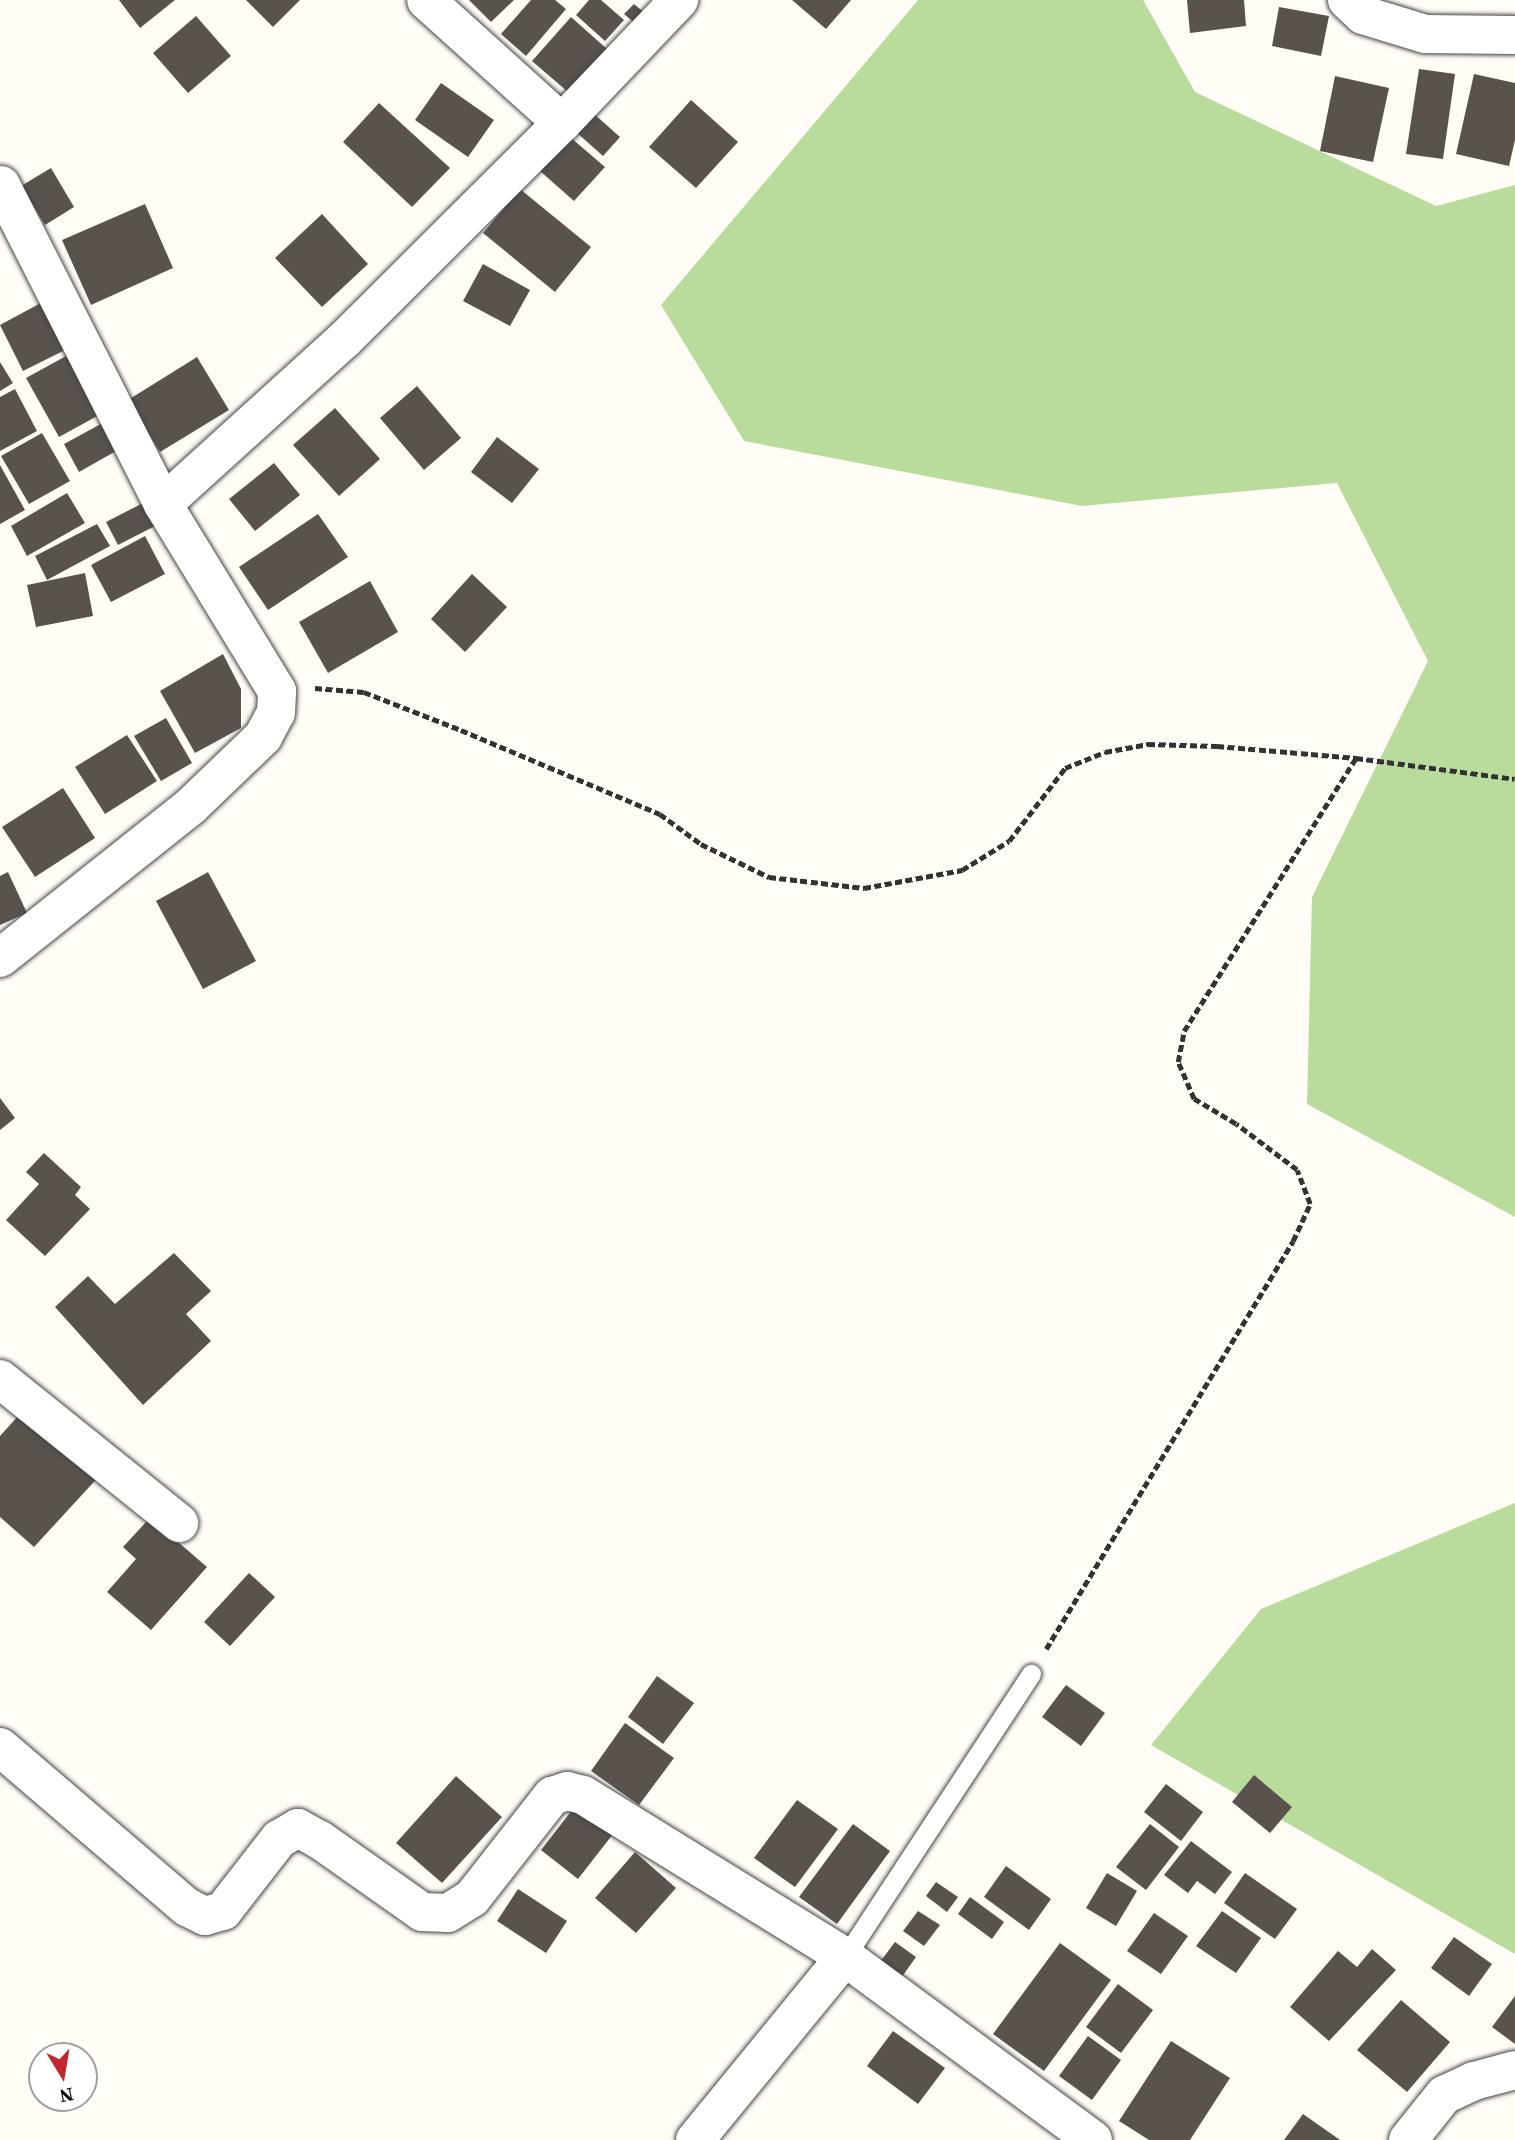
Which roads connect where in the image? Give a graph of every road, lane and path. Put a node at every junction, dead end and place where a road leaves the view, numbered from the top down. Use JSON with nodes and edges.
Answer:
{"nodes":[{"id":1,"x":426,"y":0,"type":"edge"},
{"id":2,"x":679,"y":0,"type":"edge"},
{"id":3,"x":1347,"y":0,"type":"edge"},
{"id":4,"x":1515,"y":36,"type":"edge"},
{"id":5,"x":562,"y":123,"type":"junction"},
{"id":6,"x":1,"y":185,"type":"edge"},
{"id":7,"x":163,"y":504,"type":"junction"},
{"id":8,"x":276,"y":691,"type":"junction"},
{"id":9,"x":1356,"y":758,"type":"junction"},
{"id":10,"x":1515,"y":779,"type":"edge"},
{"id":11,"x":1,"y":955,"type":"edge"},
{"id":12,"x":0,"y":1379,"type":"edge"},
{"id":13,"x":179,"y":1523,"type":"dead end"},
{"id":14,"x":1031,"y":1674,"type":"joint"},
{"id":15,"x":0,"y":1747,"type":"edge"},
{"id":16,"x":845,"y":1957,"type":"junction"},
{"id":17,"x":1515,"y":2070,"type":"edge"},
{"id":18,"x":695,"y":2140,"type":"edge"},
{"id":19,"x":1094,"y":2140,"type":"edge"},
{"id":20,"x":1408,"y":2140,"type":"edge"}],
"edges":[{"from":1,"to":5,"type":"street"},
{"from":2,"to":5,"type":"street"},
{"from":3,"to":4,"type":"street"},
{"from":5,"to":7,"type":"street"},
{"from":6,"to":7,"type":"street"},
{"from":7,"to":8,"type":"street"},
{"from":8,"to":9,"type":"path"},
{"from":8,"to":11,"type":"street"},
{"from":9,"to":10,"type":"path"},
{"from":9,"to":14,"type":"path"},
{"from":12,"to":13,"type":"street"},
{"from":14,"to":16,"type":"lane"},
{"from":15,"to":16,"type":"street"},
{"from":16,"to":18,"type":"street"},
{"from":16,"to":19,"type":"street"},
{"from":17,"to":20,"type":"street"}]}
